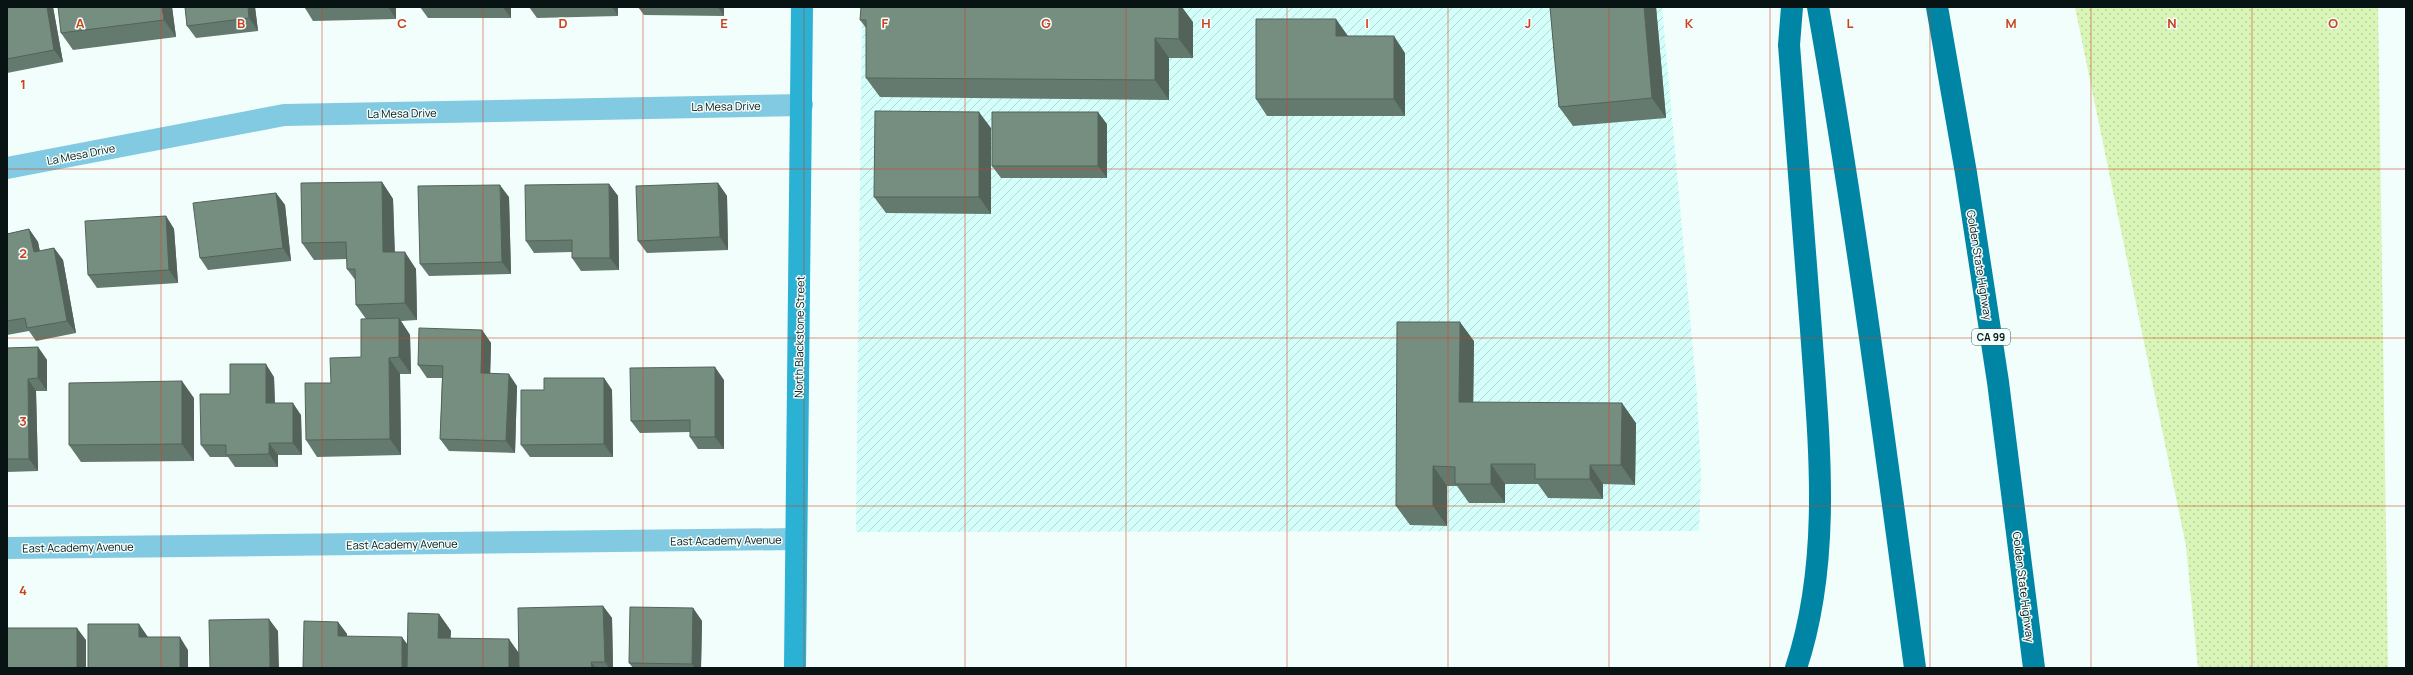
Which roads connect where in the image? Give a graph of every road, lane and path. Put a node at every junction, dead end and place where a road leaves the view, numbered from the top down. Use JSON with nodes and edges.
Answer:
{"nodes":[{"id":1,"x":802,"y":7,"type":"edge"},
{"id":2,"x":1792,"y":7,"type":"edge"},
{"id":3,"x":1818,"y":7,"type":"edge"},
{"id":4,"x":1937,"y":7,"type":"edge"},
{"id":5,"x":802,"y":105,"type":"junction"},
{"id":6,"x":7,"y":168,"type":"edge"},
{"id":7,"x":796,"y":539,"type":"junction"},
{"id":8,"x":7,"y":548,"type":"edge"},
{"id":9,"x":795,"y":668,"type":"edge"},
{"id":10,"x":1796,"y":668,"type":"edge"},
{"id":11,"x":1915,"y":668,"type":"edge"},
{"id":12,"x":2034,"y":668,"type":"edge"}],
"edges":[{"from":1,"to":5,"type":"main road","name":"North Blackstone Street"},
{"from":2,"to":10,"type":"highway"},
{"from":3,"to":11,"type":"highway"},
{"from":4,"to":12,"type":"highway","name":"Golden State Highway","number":"CA 99"},
{"from":5,"to":6,"type":"street","name":"La Mesa Drive"},
{"from":5,"to":7,"type":"main road","name":"North Blackstone Street"},
{"from":7,"to":8,"type":"street","name":"East Academy Avenue"},
{"from":7,"to":9,"type":"main road","name":"North Blackstone Street"}]}
